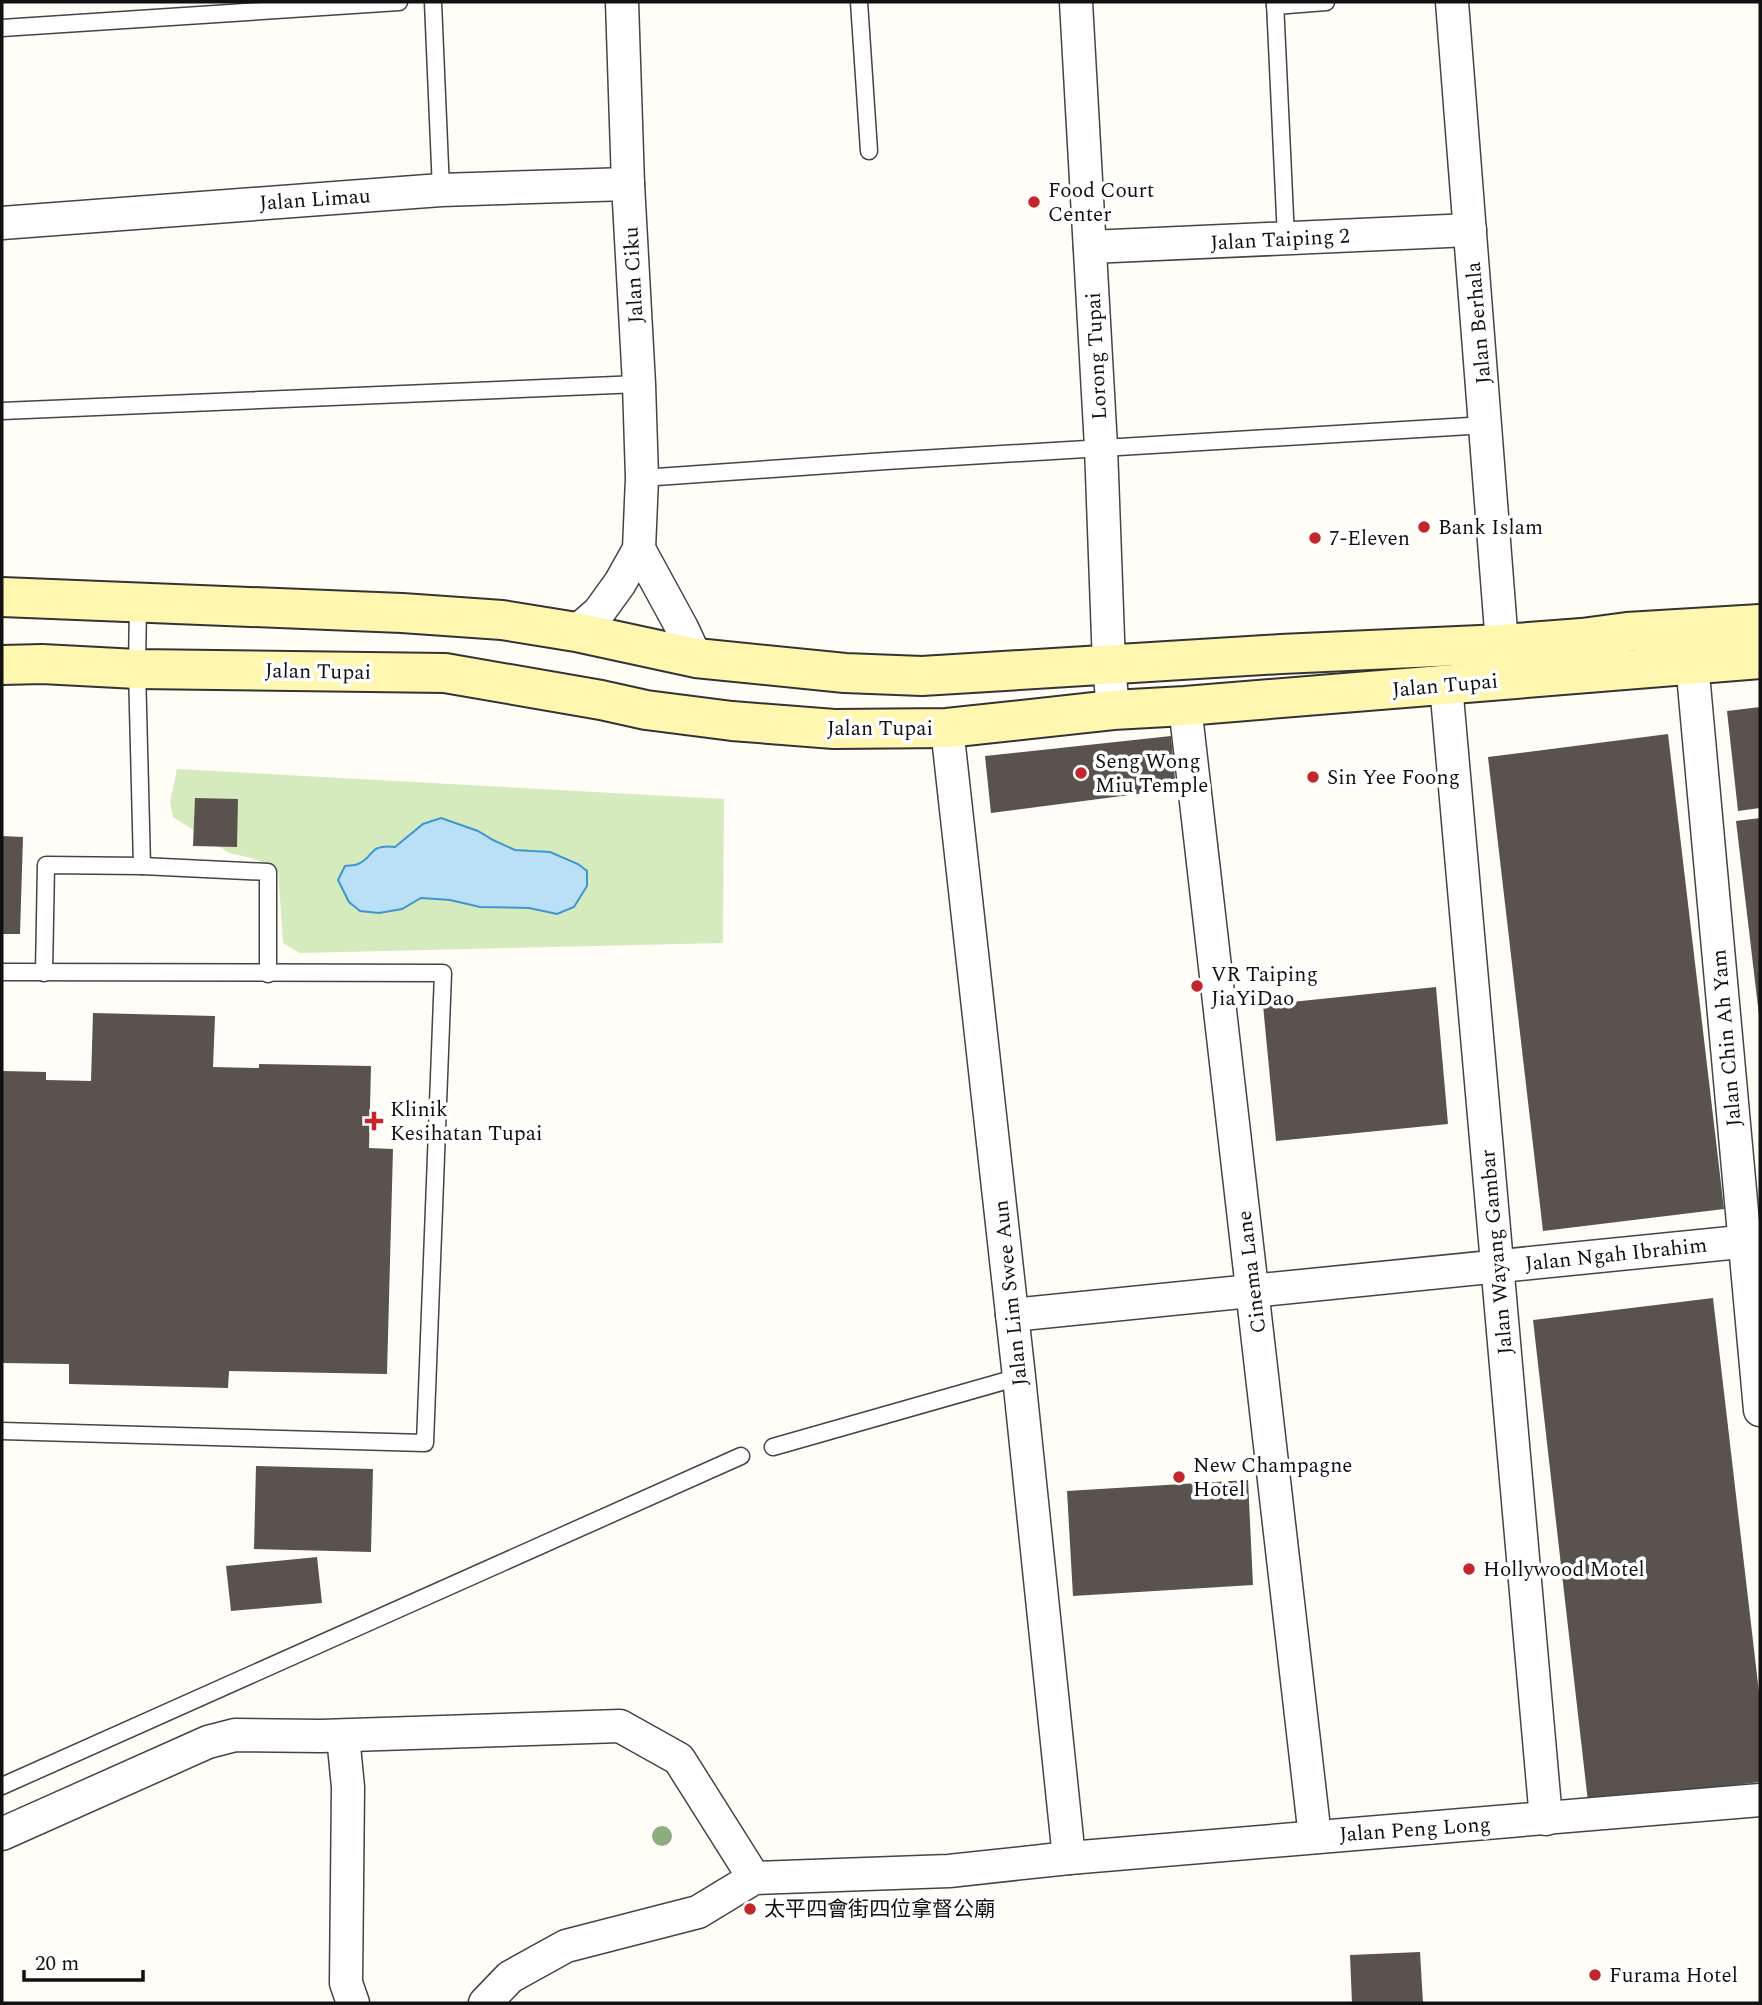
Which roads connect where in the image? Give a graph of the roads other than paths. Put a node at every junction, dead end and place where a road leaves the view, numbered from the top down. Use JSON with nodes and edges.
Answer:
{"nodes":[{"id":1,"x":399,"y":2,"type":"edge"},
{"id":2,"x":433,"y":2,"type":"edge"},
{"id":3,"x":622,"y":2,"type":"edge"},
{"id":4,"x":859,"y":2,"type":"edge"},
{"id":5,"x":1076,"y":2,"type":"edge"},
{"id":6,"x":1326,"y":2,"type":"edge"},
{"id":7,"x":1452,"y":2,"type":"edge"},
{"id":8,"x":1275,"y":4,"type":"edge"},
{"id":9,"x":2,"y":28,"type":"edge"},
{"id":10,"x":869,"y":152,"type":"dead end"},
{"id":11,"x":628,"y":184,"type":"junction"},
{"id":12,"x":441,"y":190,"type":"junction"},
{"id":13,"x":2,"y":223,"type":"edge"},
{"id":14,"x":1470,"y":230,"type":"junction"},
{"id":15,"x":1286,"y":239,"type":"junction"},
{"id":16,"x":1090,"y":247,"type":"junction"},
{"id":17,"x":639,"y":384,"type":"junction"},
{"id":18,"x":2,"y":411,"type":"edge"},
{"id":19,"x":1486,"y":425,"type":"junction"},
{"id":20,"x":1101,"y":447,"type":"junction"},
{"id":21,"x":642,"y":478,"type":"junction"},
{"id":22,"x":639,"y":549,"type":"junction"},
{"id":23,"x":2,"y":597,"type":"edge"},
{"id":24,"x":138,"y":603,"type":"junction"},
{"id":25,"x":1760,"y":624,"type":"edge"},
{"id":26,"x":1688,"y":628,"type":"junction"},
{"id":27,"x":576,"y":632,"type":"junction"},
{"id":28,"x":1502,"y":644,"type":"junction"},
{"id":29,"x":696,"y":658,"type":"junction"},
{"id":30,"x":1760,"y":659,"type":"edge"},
{"id":31,"x":2,"y":664,"type":"edge"},
{"id":32,"x":1109,"y":665,"type":"junction"},
{"id":33,"x":1692,"y":665,"type":"junction"},
{"id":34,"x":137,"y":669,"type":"junction"},
{"id":35,"x":1446,"y":685,"type":"junction"},
{"id":36,"x":1185,"y":706,"type":"junction"},
{"id":37,"x":1113,"y":710,"type":"junction"},
{"id":38,"x":947,"y":728,"type":"junction"},
{"id":39,"x":142,"y":866,"type":"junction"},
{"id":40,"x":2,"y":972,"type":"edge"},
{"id":41,"x":44,"y":972,"type":"junction"},
{"id":42,"x":268,"y":974,"type":"junction"},
{"id":43,"x":1753,"y":1240,"type":"edge"},
{"id":44,"x":1497,"y":1266,"type":"junction"},
{"id":45,"x":1253,"y":1290,"type":"junction"},
{"id":46,"x":1013,"y":1315,"type":"junction"},
{"id":47,"x":1019,"y":1377,"type":"junction"},
{"id":48,"x":1760,"y":1410,"type":"edge"},
{"id":49,"x":2,"y":1431,"type":"edge"},
{"id":50,"x":773,"y":1447,"type":"dead end"},
{"id":51,"x":741,"y":1456,"type":"dead end"},
{"id":52,"x":343,"y":1735,"type":"junction"},
{"id":53,"x":2,"y":1786,"type":"edge"},
{"id":54,"x":1760,"y":1800,"type":"edge"},
{"id":55,"x":1546,"y":1819,"type":"junction"},
{"id":56,"x":2,"y":1834,"type":"edge"},
{"id":57,"x":1315,"y":1837,"type":"junction"},
{"id":58,"x":1069,"y":1858,"type":"junction"},
{"id":59,"x":754,"y":1878,"type":"junction"},
{"id":60,"x":352,"y":2003,"type":"edge"},
{"id":61,"x":485,"y":2003,"type":"edge"}],
"edges":[{"from":1,"to":9,"type":"lane"},
{"from":2,"to":12,"type":"lane"},
{"from":3,"to":11,"type":"street","name":"Jalan Ciku"},
{"from":4,"to":10,"type":"lane"},
{"from":5,"to":16,"type":"street","name":"Lorong Tupai"},
{"from":6,"to":8,"type":"lane"},
{"from":7,"to":14,"type":"street","name":"Jalan Berhala"},
{"from":8,"to":15,"type":"lane"},
{"from":11,"to":12,"type":"street","name":"Jalan Limau"},
{"from":11,"to":17,"type":"street","name":"Jalan Ciku"},
{"from":12,"to":13,"type":"street","name":"Jalan Limau"},
{"from":14,"to":15,"type":"street","name":"Jalan Taiping 2"},
{"from":14,"to":19,"type":"street","name":"Jalan Berhala"},
{"from":15,"to":16,"type":"street","name":"Jalan Taiping 2"},
{"from":16,"to":20,"type":"street","name":"Lorong Tupai"},
{"from":17,"to":18,"type":"lane"},
{"from":17,"to":21,"type":"street","name":"Jalan Ciku"},
{"from":19,"to":20,"type":"lane"},
{"from":19,"to":28,"type":"street","name":"Jalan Berhala"},
{"from":20,"to":21,"type":"lane"},
{"from":20,"to":32,"type":"street","name":"Lorong Tupai"},
{"from":21,"to":22,"type":"street","name":"Jalan Ciku"},
{"from":22,"to":27,"type":"street"},
{"from":22,"to":29,"type":"street"},
{"from":23,"to":24,"type":"main road","name":"Jalan Tupai"},
{"from":24,"to":27,"type":"main road","name":"Jalan Tupai"},
{"from":24,"to":34,"type":"lane"},
{"from":25,"to":26,"type":"main road","name":"Jalan Tupai"},
{"from":26,"to":28,"type":"main road","name":"Jalan Tupai"},
{"from":26,"to":33,"type":"street","name":"Jalan Chin Ah Yam"},
{"from":27,"to":29,"type":"main road","name":"Jalan Tupai"},
{"from":28,"to":32,"type":"main road","name":"Jalan Tupai"},
{"from":29,"to":32,"type":"main road","name":"Jalan Tupai"},
{"from":30,"to":33,"type":"main road","name":"Jalan Tupai"},
{"from":31,"to":34,"type":"main road","name":"Jalan Tupai"},
{"from":32,"to":37,"type":"street","name":"Lorong Tupai"},
{"from":33,"to":35,"type":"main road","name":"Jalan Tupai"},
{"from":33,"to":43,"type":"street","name":"Jalan Chin Ah Yam"},
{"from":34,"to":38,"type":"main road","name":"Jalan Tupai"},
{"from":34,"to":39,"type":"lane"},
{"from":35,"to":36,"type":"main road","name":"Jalan Tupai"},
{"from":35,"to":44,"type":"street","name":"Jalan Wayang Gambar"},
{"from":36,"to":37,"type":"main road","name":"Jalan Tupai"},
{"from":36,"to":45,"type":"street","name":"Cinema Lane"},
{"from":37,"to":38,"type":"main road","name":"Jalan Tupai"},
{"from":38,"to":46,"type":"street","name":"Jalan Lim Swee Aun"},
{"from":39,"to":41,"type":"lane"},
{"from":39,"to":42,"type":"lane"},
{"from":40,"to":41,"type":"lane"},
{"from":41,"to":42,"type":"lane"},
{"from":42,"to":49,"type":"lane"},
{"from":43,"to":44,"type":"street","name":"Jalan Ngah Ibrahim"},
{"from":43,"to":48,"type":"street","name":"Jalan Chin Ah Yam"},
{"from":44,"to":45,"type":"street","name":"Jalan Ngah Ibrahim"},
{"from":44,"to":55,"type":"street","name":"Jalan Wayang Gambar"},
{"from":45,"to":46,"type":"street","name":"Jalan Ngah Ibrahim"},
{"from":45,"to":57,"type":"street","name":"Cinema Lane"},
{"from":46,"to":47,"type":"street","name":"Jalan Lim Swee Aun"},
{"from":47,"to":50,"type":"lane"},
{"from":47,"to":58,"type":"street","name":"Jalan Lim Swee Aun"},
{"from":51,"to":53,"type":"lane"},
{"from":52,"to":56,"type":"street"},
{"from":52,"to":59,"type":"street"},
{"from":52,"to":60,"type":"street"},
{"from":54,"to":55,"type":"street","name":"Jalan Peng Long"},
{"from":55,"to":57,"type":"street","name":"Jalan Peng Long"},
{"from":57,"to":58,"type":"street","name":"Jalan Peng Long"},
{"from":58,"to":59,"type":"street","name":"Jalan Peng Long"},
{"from":59,"to":61,"type":"street"}]}
